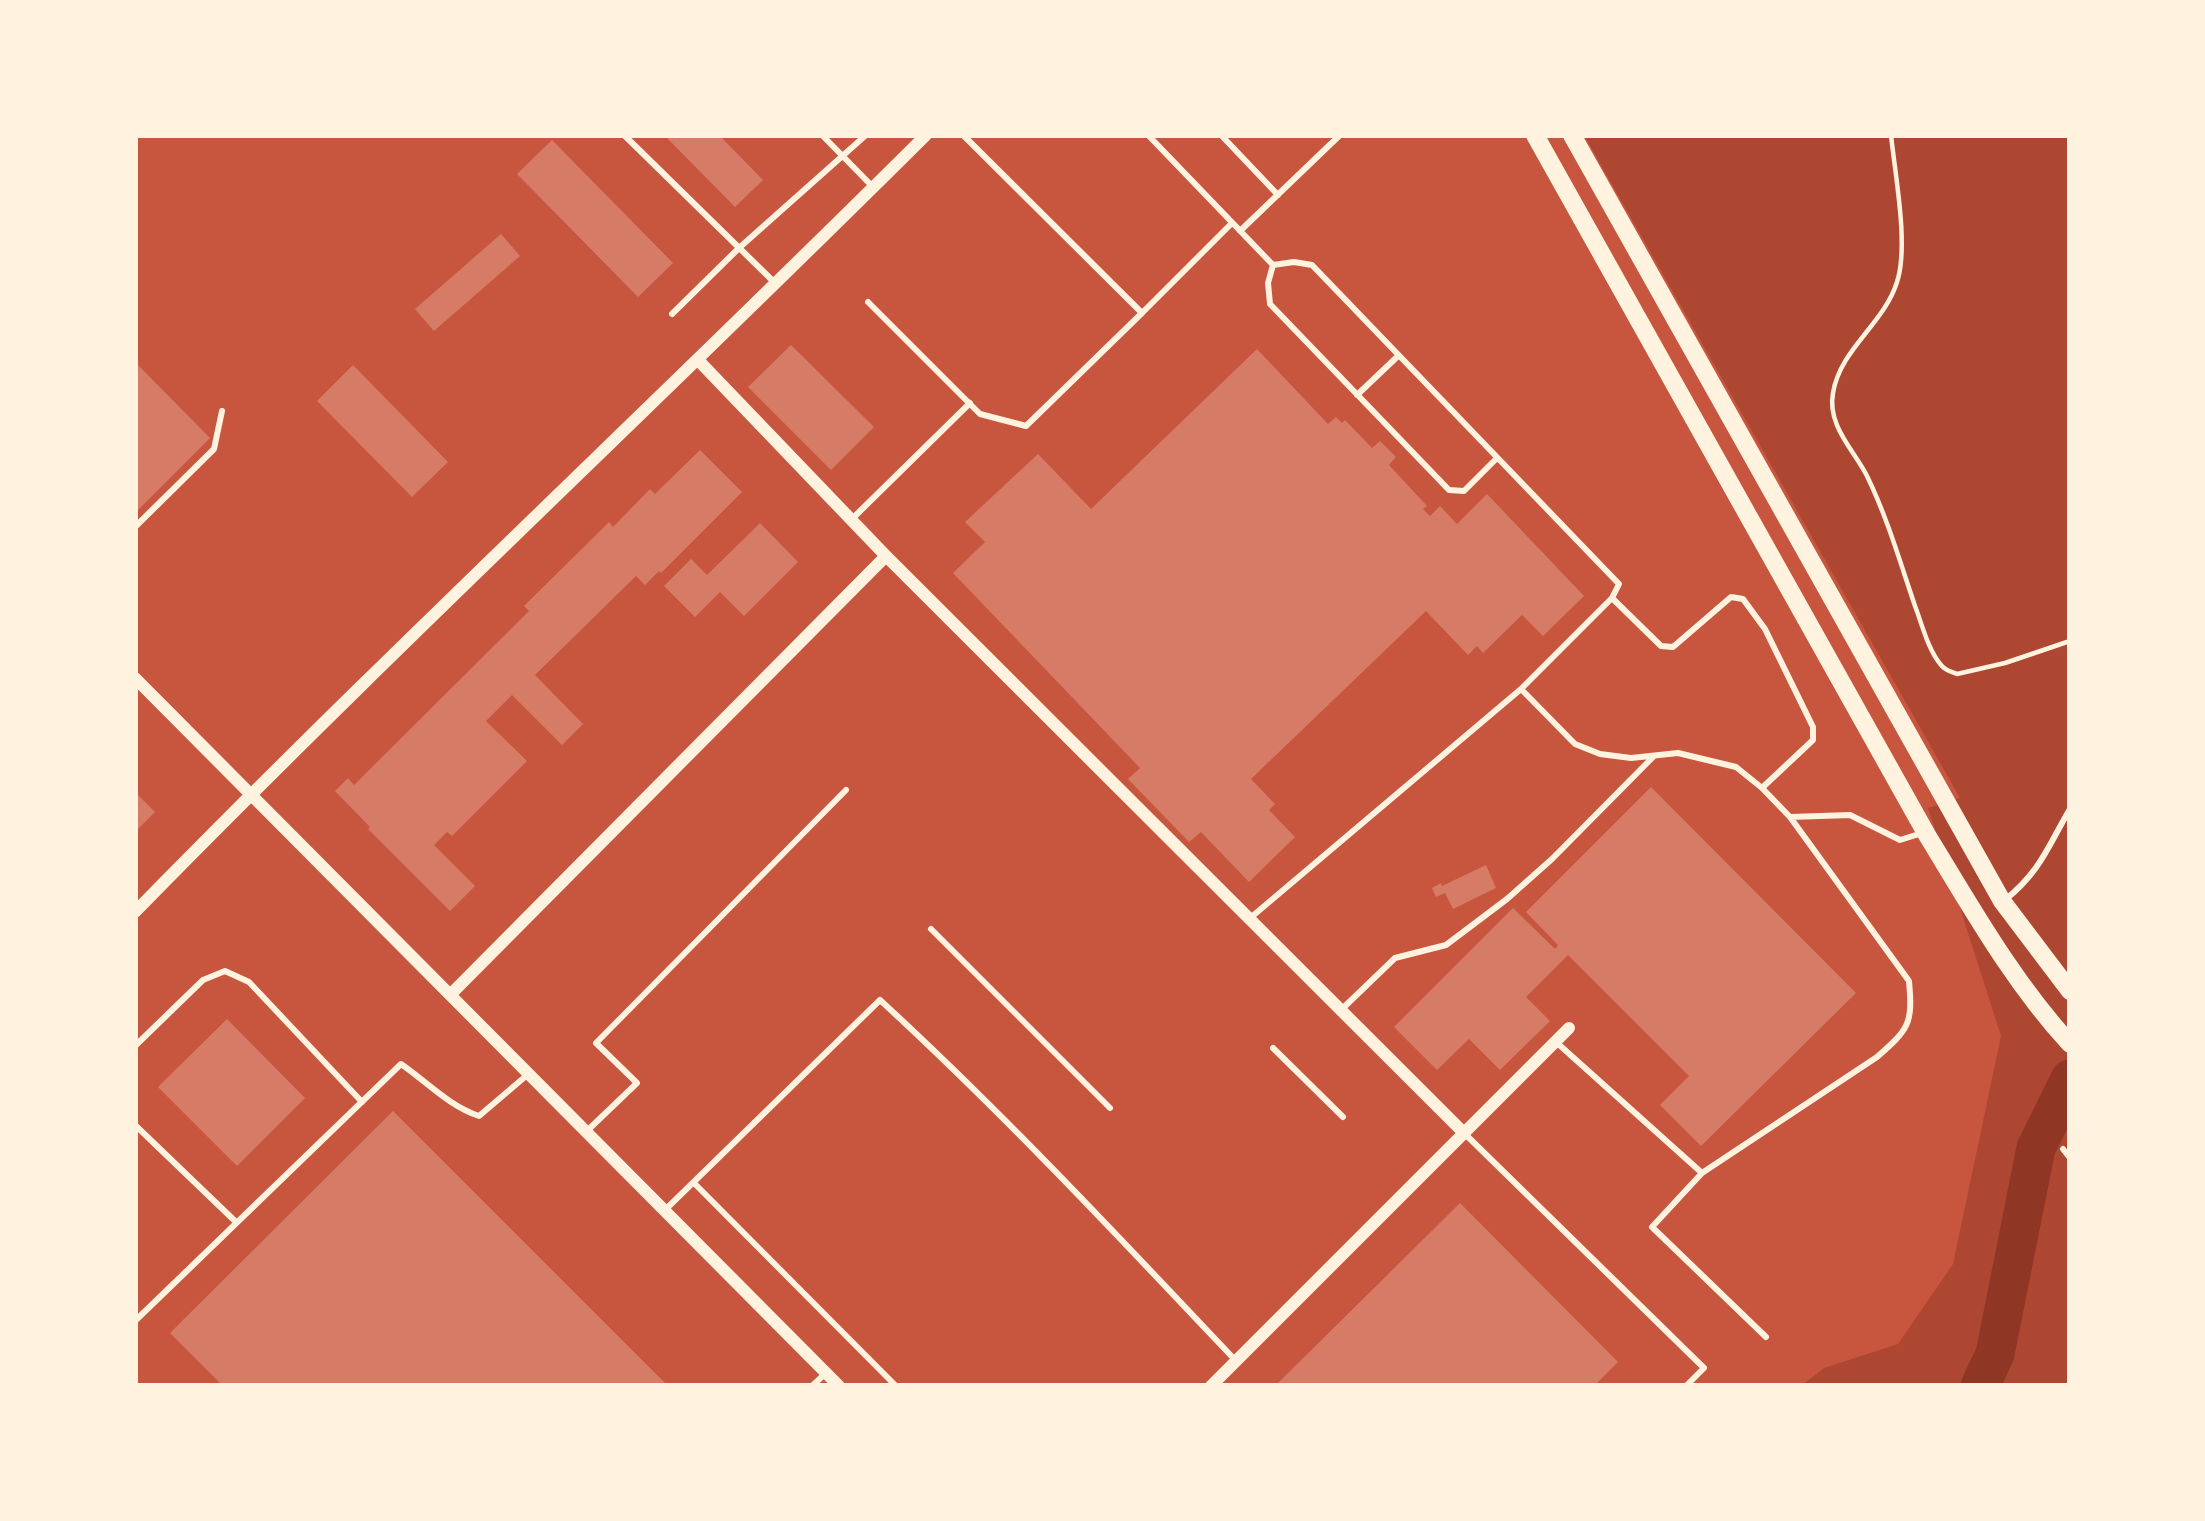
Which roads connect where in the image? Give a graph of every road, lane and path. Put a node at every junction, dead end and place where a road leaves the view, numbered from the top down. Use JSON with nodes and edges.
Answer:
{"nodes":[{"id":1,"x":822,"y":135,"type":"edge"},
{"id":2,"x":866,"y":135,"type":"edge"},
{"id":3,"x":926,"y":135,"type":"edge"},
{"id":4,"x":963,"y":135,"type":"edge"},
{"id":5,"x":1148,"y":135,"type":"edge"},
{"id":6,"x":1221,"y":135,"type":"edge"},
{"id":7,"x":1340,"y":135,"type":"edge"},
{"id":8,"x":1535,"y":135,"type":"edge"},
{"id":9,"x":1572,"y":135,"type":"edge"},
{"id":10,"x":1891,"y":135,"type":"edge"},
{"id":11,"x":625,"y":136,"type":"edge"},
{"id":12,"x":842,"y":156,"type":"junction"},
{"id":13,"x":873,"y":188,"type":"junction"},
{"id":14,"x":1278,"y":195,"type":"junction"},
{"id":15,"x":1232,"y":223,"type":"junction"},
{"id":16,"x":1240,"y":231,"type":"junction"},
{"id":17,"x":740,"y":248,"type":"junction"},
{"id":18,"x":1273,"y":265,"type":"junction"},
{"id":19,"x":776,"y":284,"type":"junction"},
{"id":20,"x":868,"y":302,"type":"dead end"},
{"id":21,"x":1142,"y":313,"type":"junction"},
{"id":22,"x":672,"y":314,"type":"dead end"},
{"id":23,"x":1399,"y":356,"type":"junction"},
{"id":24,"x":699,"y":361,"type":"junction"},
{"id":25,"x":1357,"y":395,"type":"junction"},
{"id":26,"x":970,"y":403,"type":"junction"},
{"id":27,"x":223,"y":411,"type":"dead end"},
{"id":28,"x":1497,"y":458,"type":"junction"},
{"id":29,"x":851,"y":520,"type":"junction"},
{"id":30,"x":135,"y":527,"type":"edge"},
{"id":31,"x":886,"y":556,"type":"junction"},
{"id":32,"x":1612,"y":598,"type":"junction"},
{"id":33,"x":2070,"y":641,"type":"edge"},
{"id":34,"x":135,"y":678,"type":"edge"},
{"id":35,"x":1520,"y":688,"type":"junction"},
{"id":36,"x":1654,"y":756,"type":"junction"},
{"id":37,"x":1762,"y":788,"type":"junction"},
{"id":38,"x":846,"y":790,"type":"dead end"},
{"id":39,"x":250,"y":794,"type":"junction"},
{"id":40,"x":2070,"y":809,"type":"edge"},
{"id":41,"x":1790,"y":817,"type":"junction"},
{"id":42,"x":1954,"y":817,"type":"junction"},
{"id":43,"x":1925,"y":832,"type":"junction"},
{"id":44,"x":2002,"y":902,"type":"junction"},
{"id":45,"x":135,"y":912,"type":"edge"},
{"id":46,"x":1249,"y":919,"type":"junction"},
{"id":47,"x":931,"y":928,"type":"dead end"},
{"id":48,"x":2070,"y":991,"type":"edge"},
{"id":49,"x":450,"y":995,"type":"junction"},
{"id":50,"x":1341,"y":1010,"type":"junction"},
{"id":51,"x":1569,"y":1028,"type":"dead end"},
{"id":52,"x":1556,"y":1042,"type":"junction"},
{"id":53,"x":2070,"y":1044,"type":"edge"},
{"id":54,"x":135,"y":1046,"type":"edge"},
{"id":55,"x":1273,"y":1048,"type":"dead end"},
{"id":56,"x":528,"y":1073,"type":"junction"},
{"id":57,"x":362,"y":1102,"type":"junction"},
{"id":58,"x":1110,"y":1108,"type":"dead end"},
{"id":59,"x":1342,"y":1117,"type":"dead end"},
{"id":60,"x":135,"y":1124,"type":"edge"},
{"id":61,"x":586,"y":1132,"type":"junction"},
{"id":62,"x":1464,"y":1133,"type":"junction"},
{"id":63,"x":2063,"y":1149,"type":"dead end"},
{"id":64,"x":2070,"y":1158,"type":"edge"},
{"id":65,"x":1702,"y":1173,"type":"junction"},
{"id":66,"x":694,"y":1183,"type":"junction"},
{"id":67,"x":665,"y":1211,"type":"junction"},
{"id":68,"x":237,"y":1222,"type":"junction"},
{"id":69,"x":135,"y":1321,"type":"edge"},
{"id":70,"x":1766,"y":1337,"type":"dead end"},
{"id":71,"x":1236,"y":1361,"type":"junction"},
{"id":72,"x":826,"y":1373,"type":"junction"},
{"id":73,"x":812,"y":1386,"type":"edge"},
{"id":74,"x":839,"y":1386,"type":"edge"},
{"id":75,"x":896,"y":1386,"type":"edge"},
{"id":76,"x":1211,"y":1386,"type":"edge"},
{"id":77,"x":1686,"y":1386,"type":"edge"}],
"edges":[{"from":1,"to":12,"type":"lane"},
{"from":2,"to":12,"type":"lane"},
{"from":3,"to":13,"type":"street"},
{"from":4,"to":21,"type":"lane"},
{"from":5,"to":15,"type":"lane"},
{"from":6,"to":14,"type":"lane"},
{"from":7,"to":14,"type":"lane"},
{"from":8,"to":43,"type":"main road"},
{"from":9,"to":42,"type":"main road"},
{"from":10,"to":33,"type":"path"},
{"from":11,"to":17,"type":"lane"},
{"from":12,"to":13,"type":"lane"},
{"from":12,"to":17,"type":"lane"},
{"from":13,"to":19,"type":"street"},
{"from":14,"to":16,"type":"lane"},
{"from":15,"to":16,"type":"lane"},
{"from":15,"to":21,"type":"lane"},
{"from":16,"to":18,"type":"lane"},
{"from":17,"to":19,"type":"lane"},
{"from":17,"to":22,"type":"lane"},
{"from":18,"to":23,"type":"lane"},
{"from":18,"to":25,"type":"lane"},
{"from":19,"to":24,"type":"street"},
{"from":20,"to":26,"type":"lane"},
{"from":21,"to":26,"type":"lane"},
{"from":23,"to":25,"type":"lane"},
{"from":23,"to":28,"type":"lane"},
{"from":24,"to":29,"type":"street"},
{"from":24,"to":39,"type":"street"},
{"from":25,"to":28,"type":"lane"},
{"from":26,"to":29,"type":"lane"},
{"from":27,"to":30,"type":"lane"},
{"from":28,"to":32,"type":"lane"},
{"from":29,"to":31,"type":"street"},
{"from":31,"to":46,"type":"street"},
{"from":31,"to":49,"type":"street"},
{"from":32,"to":35,"type":"lane"},
{"from":32,"to":37,"type":"lane"},
{"from":34,"to":39,"type":"street"},
{"from":35,"to":36,"type":"lane"},
{"from":35,"to":46,"type":"lane"},
{"from":36,"to":37,"type":"lane"},
{"from":36,"to":50,"type":"lane"},
{"from":37,"to":41,"type":"lane"},
{"from":38,"to":61,"type":"lane"},
{"from":39,"to":45,"type":"street"},
{"from":39,"to":49,"type":"street"},
{"from":40,"to":44,"type":"lane"},
{"from":41,"to":43,"type":"lane"},
{"from":41,"to":65,"type":"lane"},
{"from":42,"to":43,"type":"lane"},
{"from":42,"to":44,"type":"main road"},
{"from":43,"to":53,"type":"main road"},
{"from":44,"to":48,"type":"main road"},
{"from":46,"to":50,"type":"street"},
{"from":47,"to":58,"type":"lane"},
{"from":49,"to":56,"type":"street"},
{"from":50,"to":62,"type":"street"},
{"from":51,"to":52,"type":"street"},
{"from":52,"to":62,"type":"street"},
{"from":52,"to":65,"type":"lane"},
{"from":54,"to":57,"type":"lane"},
{"from":55,"to":59,"type":"lane"},
{"from":56,"to":57,"type":"lane"},
{"from":56,"to":61,"type":"street"},
{"from":57,"to":68,"type":"lane"},
{"from":60,"to":68,"type":"lane"},
{"from":61,"to":67,"type":"street"},
{"from":62,"to":71,"type":"street"},
{"from":62,"to":77,"type":"lane"},
{"from":63,"to":64,"type":"lane"},
{"from":65,"to":70,"type":"lane"},
{"from":66,"to":67,"type":"lane"},
{"from":66,"to":71,"type":"lane"},
{"from":66,"to":75,"type":"lane"},
{"from":67,"to":72,"type":"street"},
{"from":68,"to":69,"type":"lane"},
{"from":71,"to":76,"type":"street"},
{"from":72,"to":73,"type":"lane"},
{"from":72,"to":74,"type":"street"}]}
